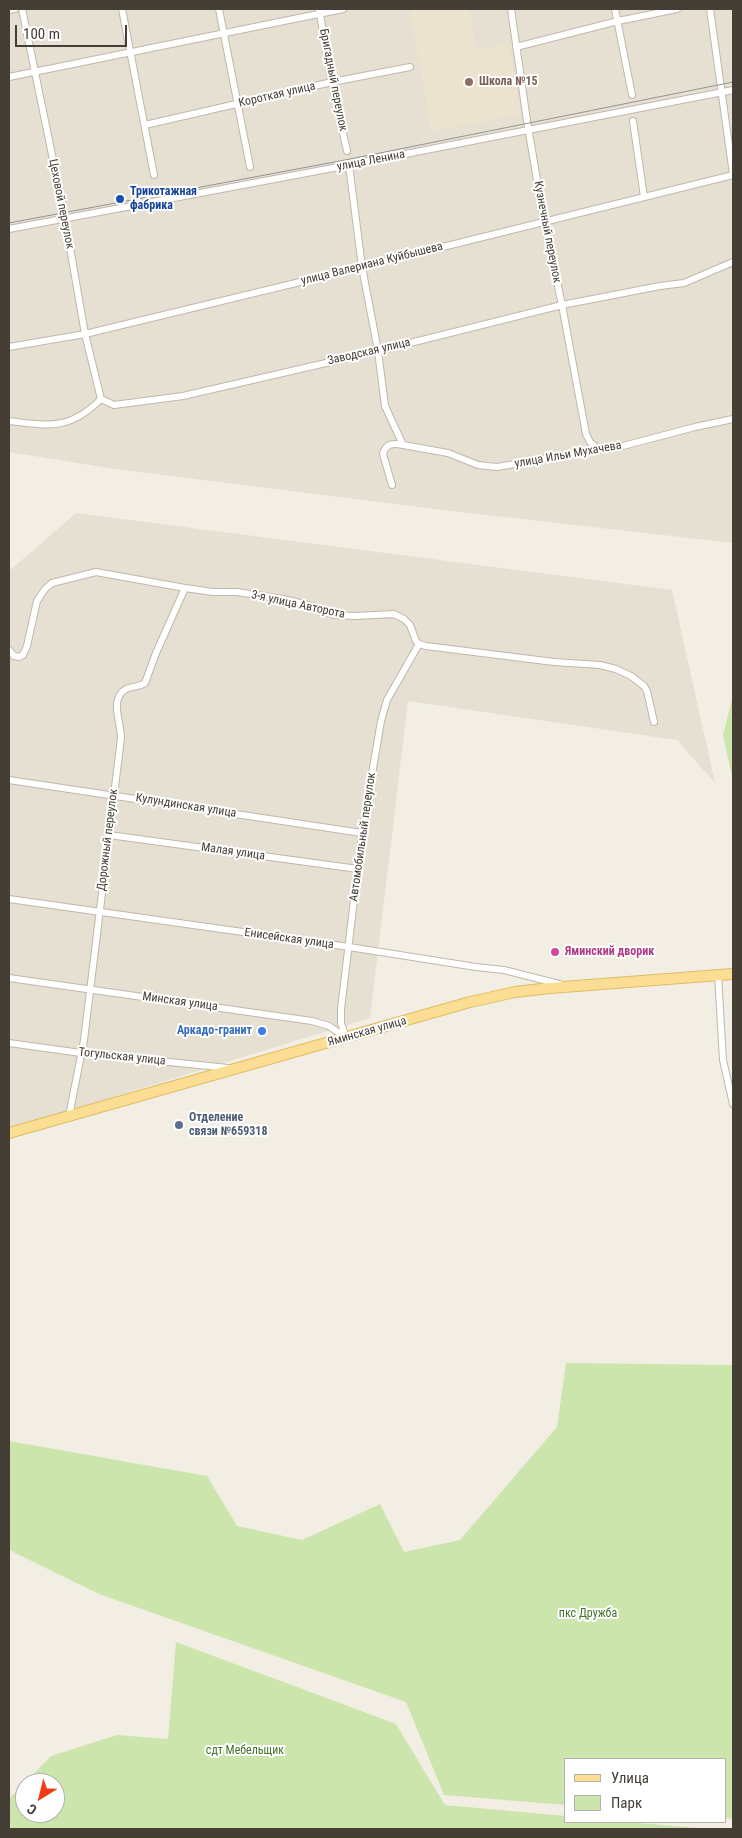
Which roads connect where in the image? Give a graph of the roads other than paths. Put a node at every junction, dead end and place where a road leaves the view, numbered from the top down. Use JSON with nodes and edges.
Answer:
{"nodes":[{"id":1,"x":15,"y":9,"type":"edge"},
{"id":2,"x":22,"y":9,"type":"edge"},
{"id":3,"x":122,"y":9,"type":"edge"},
{"id":4,"x":219,"y":9,"type":"edge"},
{"id":5,"x":343,"y":9,"type":"edge"},
{"id":6,"x":511,"y":9,"type":"edge"},
{"id":7,"x":615,"y":9,"type":"edge"},
{"id":8,"x":677,"y":9,"type":"edge"},
{"id":9,"x":710,"y":9,"type":"edge"},
{"id":10,"x":9,"y":10,"type":"edge"},
{"id":11,"x":320,"y":11,"type":"edge"},
{"id":12,"x":618,"y":21,"type":"junction"},
{"id":13,"x":224,"y":33,"type":"junction"},
{"id":14,"x":516,"y":47,"type":"junction"},
{"id":15,"x":131,"y":53,"type":"junction"},
{"id":16,"x":410,"y":67,"type":"dead end"},
{"id":17,"x":34,"y":72,"type":"junction"},
{"id":18,"x":9,"y":77,"type":"edge"},
{"id":19,"x":332,"y":82,"type":"junction"},
{"id":20,"x":733,"y":90,"type":"edge"},
{"id":21,"x":723,"y":92,"type":"junction"},
{"id":22,"x":632,"y":95,"type":"dead end"},
{"id":23,"x":237,"y":104,"type":"junction"},
{"id":24,"x":633,"y":121,"type":"dead end"},
{"id":25,"x":145,"y":125,"type":"junction"},
{"id":26,"x":529,"y":131,"type":"junction"},
{"id":27,"x":347,"y":151,"type":"dead end"},
{"id":28,"x":349,"y":166,"type":"junction"},
{"id":29,"x":250,"y":167,"type":"dead end"},
{"id":30,"x":733,"y":174,"type":"edge"},
{"id":31,"x":154,"y":175,"type":"dead end"},
{"id":32,"x":644,"y":197,"type":"junction"},
{"id":33,"x":65,"y":217,"type":"junction"},
{"id":34,"x":544,"y":221,"type":"junction"},
{"id":35,"x":9,"y":228,"type":"edge"},
{"id":36,"x":733,"y":262,"type":"edge"},
{"id":37,"x":362,"y":267,"type":"junction"},
{"id":38,"x":562,"y":305,"type":"junction"},
{"id":39,"x":85,"y":334,"type":"junction"},
{"id":40,"x":9,"y":347,"type":"edge"},
{"id":41,"x":378,"y":351,"type":"junction"},
{"id":42,"x":101,"y":399,"type":"junction"},
{"id":43,"x":733,"y":419,"type":"edge"},
{"id":44,"x":9,"y":421,"type":"edge"},
{"id":45,"x":403,"y":445,"type":"junction"},
{"id":46,"x":598,"y":449,"type":"junction"},
{"id":47,"x":392,"y":484,"type":"dead end"},
{"id":48,"x":185,"y":588,"type":"junction"},
{"id":49,"x":419,"y":644,"type":"junction"},
{"id":50,"x":9,"y":650,"type":"edge"},
{"id":51,"x":654,"y":722,"type":"dead end"},
{"id":52,"x":9,"y":780,"type":"edge"},
{"id":53,"x":114,"y":796,"type":"junction"},
{"id":54,"x":362,"y":833,"type":"junction"},
{"id":55,"x":109,"y":835,"type":"junction"},
{"id":56,"x":358,"y":868,"type":"junction"},
{"id":57,"x":9,"y":899,"type":"edge"},
{"id":58,"x":99,"y":912,"type":"junction"},
{"id":59,"x":349,"y":947,"type":"junction"},
{"id":60,"x":733,"y":974,"type":"edge"},
{"id":61,"x":718,"y":975,"type":"junction"},
{"id":62,"x":9,"y":978,"type":"edge"},
{"id":63,"x":568,"y":986,"type":"junction"},
{"id":64,"x":90,"y":989,"type":"junction"},
{"id":65,"x":346,"y":1038,"type":"junction"},
{"id":66,"x":9,"y":1043,"type":"edge"},
{"id":67,"x":81,"y":1054,"type":"junction"},
{"id":68,"x":237,"y":1069,"type":"junction"},
{"id":69,"x":733,"y":1104,"type":"edge"},
{"id":70,"x":69,"y":1116,"type":"junction"},
{"id":71,"x":9,"y":1133,"type":"edge"}],
"edges":[{"from":1,"to":10,"type":"street"},
{"from":2,"to":17,"type":"street","name":"Цеховой переулок"},
{"from":3,"to":15,"type":"street"},
{"from":4,"to":13,"type":"street"},
{"from":5,"to":11,"type":"street"},
{"from":6,"to":14,"type":"street","name":"Кузнечный переулок"},
{"from":7,"to":12,"type":"street"},
{"from":8,"to":12,"type":"street"},
{"from":9,"to":21,"type":"street"},
{"from":11,"to":13,"type":"street"},
{"from":11,"to":19,"type":"street","name":"Бригадный переулок"},
{"from":12,"to":14,"type":"street"},
{"from":12,"to":22,"type":"street"},
{"from":13,"to":15,"type":"street"},
{"from":13,"to":23,"type":"street"},
{"from":14,"to":26,"type":"street","name":"Кузнечный переулок"},
{"from":15,"to":17,"type":"street"},
{"from":15,"to":25,"type":"street"},
{"from":16,"to":19,"type":"street","name":"Короткая улица"},
{"from":17,"to":18,"type":"street"},
{"from":17,"to":33,"type":"street","name":"Цеховой переулок"},
{"from":19,"to":23,"type":"street","name":"Короткая улица"},
{"from":19,"to":27,"type":"street","name":"Бригадный переулок"},
{"from":20,"to":21,"type":"street","name":"улица Ленина"},
{"from":21,"to":26,"type":"street","name":"улица Ленина"},
{"from":21,"to":30,"type":"street"},
{"from":23,"to":25,"type":"street","name":"Короткая улица"},
{"from":23,"to":29,"type":"street"},
{"from":24,"to":32,"type":"street"},
{"from":25,"to":31,"type":"street"},
{"from":26,"to":28,"type":"street","name":"улица Ленина"},
{"from":26,"to":34,"type":"street","name":"Кузнечный переулок"},
{"from":28,"to":33,"type":"street","name":"улица Ленина"},
{"from":28,"to":37,"type":"street"},
{"from":30,"to":32,"type":"street","name":"улица Валериана Куйбышева"},
{"from":32,"to":34,"type":"street","name":"улица Валериана Куйбышева"},
{"from":33,"to":35,"type":"street","name":"улица Ленина"},
{"from":33,"to":39,"type":"street","name":"Цеховой переулок"},
{"from":34,"to":37,"type":"street","name":"улица Валериана Куйбышева"},
{"from":34,"to":38,"type":"street","name":"Кузнечный переулок"},
{"from":36,"to":38,"type":"street","name":"Заводская улица"},
{"from":37,"to":39,"type":"street","name":"улица Валериана Куйбышева"},
{"from":37,"to":41,"type":"street"},
{"from":38,"to":41,"type":"street","name":"Заводская улица"},
{"from":38,"to":46,"type":"street","name":"Кузнечный переулок"},
{"from":39,"to":40,"type":"street","name":"улица Валериана Куйбышева"},
{"from":39,"to":42,"type":"street","name":"Цеховой переулок"},
{"from":41,"to":42,"type":"street","name":"Заводская улица"},
{"from":41,"to":45,"type":"street"},
{"from":42,"to":44,"type":"street"},
{"from":43,"to":46,"type":"street","name":"улица Ильи Мухачева"},
{"from":45,"to":46,"type":"street","name":"улица Ильи Мухачева"},
{"from":45,"to":47,"type":"street"},
{"from":48,"to":49,"type":"street","name":"3-я улица Авторота"},
{"from":48,"to":50,"type":"street","name":"3-я улица Авторота"},
{"from":48,"to":53,"type":"street","name":"Дорожный переулок"},
{"from":49,"to":51,"type":"street"},
{"from":49,"to":54,"type":"street","name":"Автомобильный переулок"},
{"from":52,"to":53,"type":"street","name":"Кулундинская улица"},
{"from":53,"to":54,"type":"street","name":"Кулундинская улица"},
{"from":53,"to":55,"type":"street","name":"Дорожный переулок"},
{"from":54,"to":56,"type":"street","name":"Автомобильный переулок"},
{"from":55,"to":56,"type":"street","name":"Малая улица"},
{"from":55,"to":58,"type":"street","name":"Дорожный переулок"},
{"from":56,"to":59,"type":"street","name":"Автомобильный переулок"},
{"from":57,"to":58,"type":"street","name":"Енисейская улица"},
{"from":58,"to":59,"type":"street","name":"Енисейская улица"},
{"from":58,"to":64,"type":"street","name":"Дорожный переулок"},
{"from":59,"to":63,"type":"street","name":"Енисейская улица"},
{"from":59,"to":65,"type":"street","name":"Автомобильный переулок"},
{"from":60,"to":61,"type":"main road","name":"Яминская улица"},
{"from":61,"to":63,"type":"main road","name":"Яминская улица"},
{"from":61,"to":69,"type":"street"},
{"from":62,"to":64,"type":"street","name":"Минская улица"},
{"from":63,"to":65,"type":"main road","name":"Яминская улица"},
{"from":64,"to":65,"type":"street","name":"Минская улица"},
{"from":64,"to":67,"type":"street","name":"Дорожный переулок"},
{"from":65,"to":68,"type":"main road","name":"Яминская улица"},
{"from":66,"to":67,"type":"street","name":"Тогульская улица"},
{"from":67,"to":68,"type":"street","name":"Тогульская улица"},
{"from":67,"to":70,"type":"street","name":"Дорожный переулок"},
{"from":68,"to":70,"type":"main road","name":"Яминская улица"},
{"from":70,"to":71,"type":"main road","name":"Яминская улица"}]}
